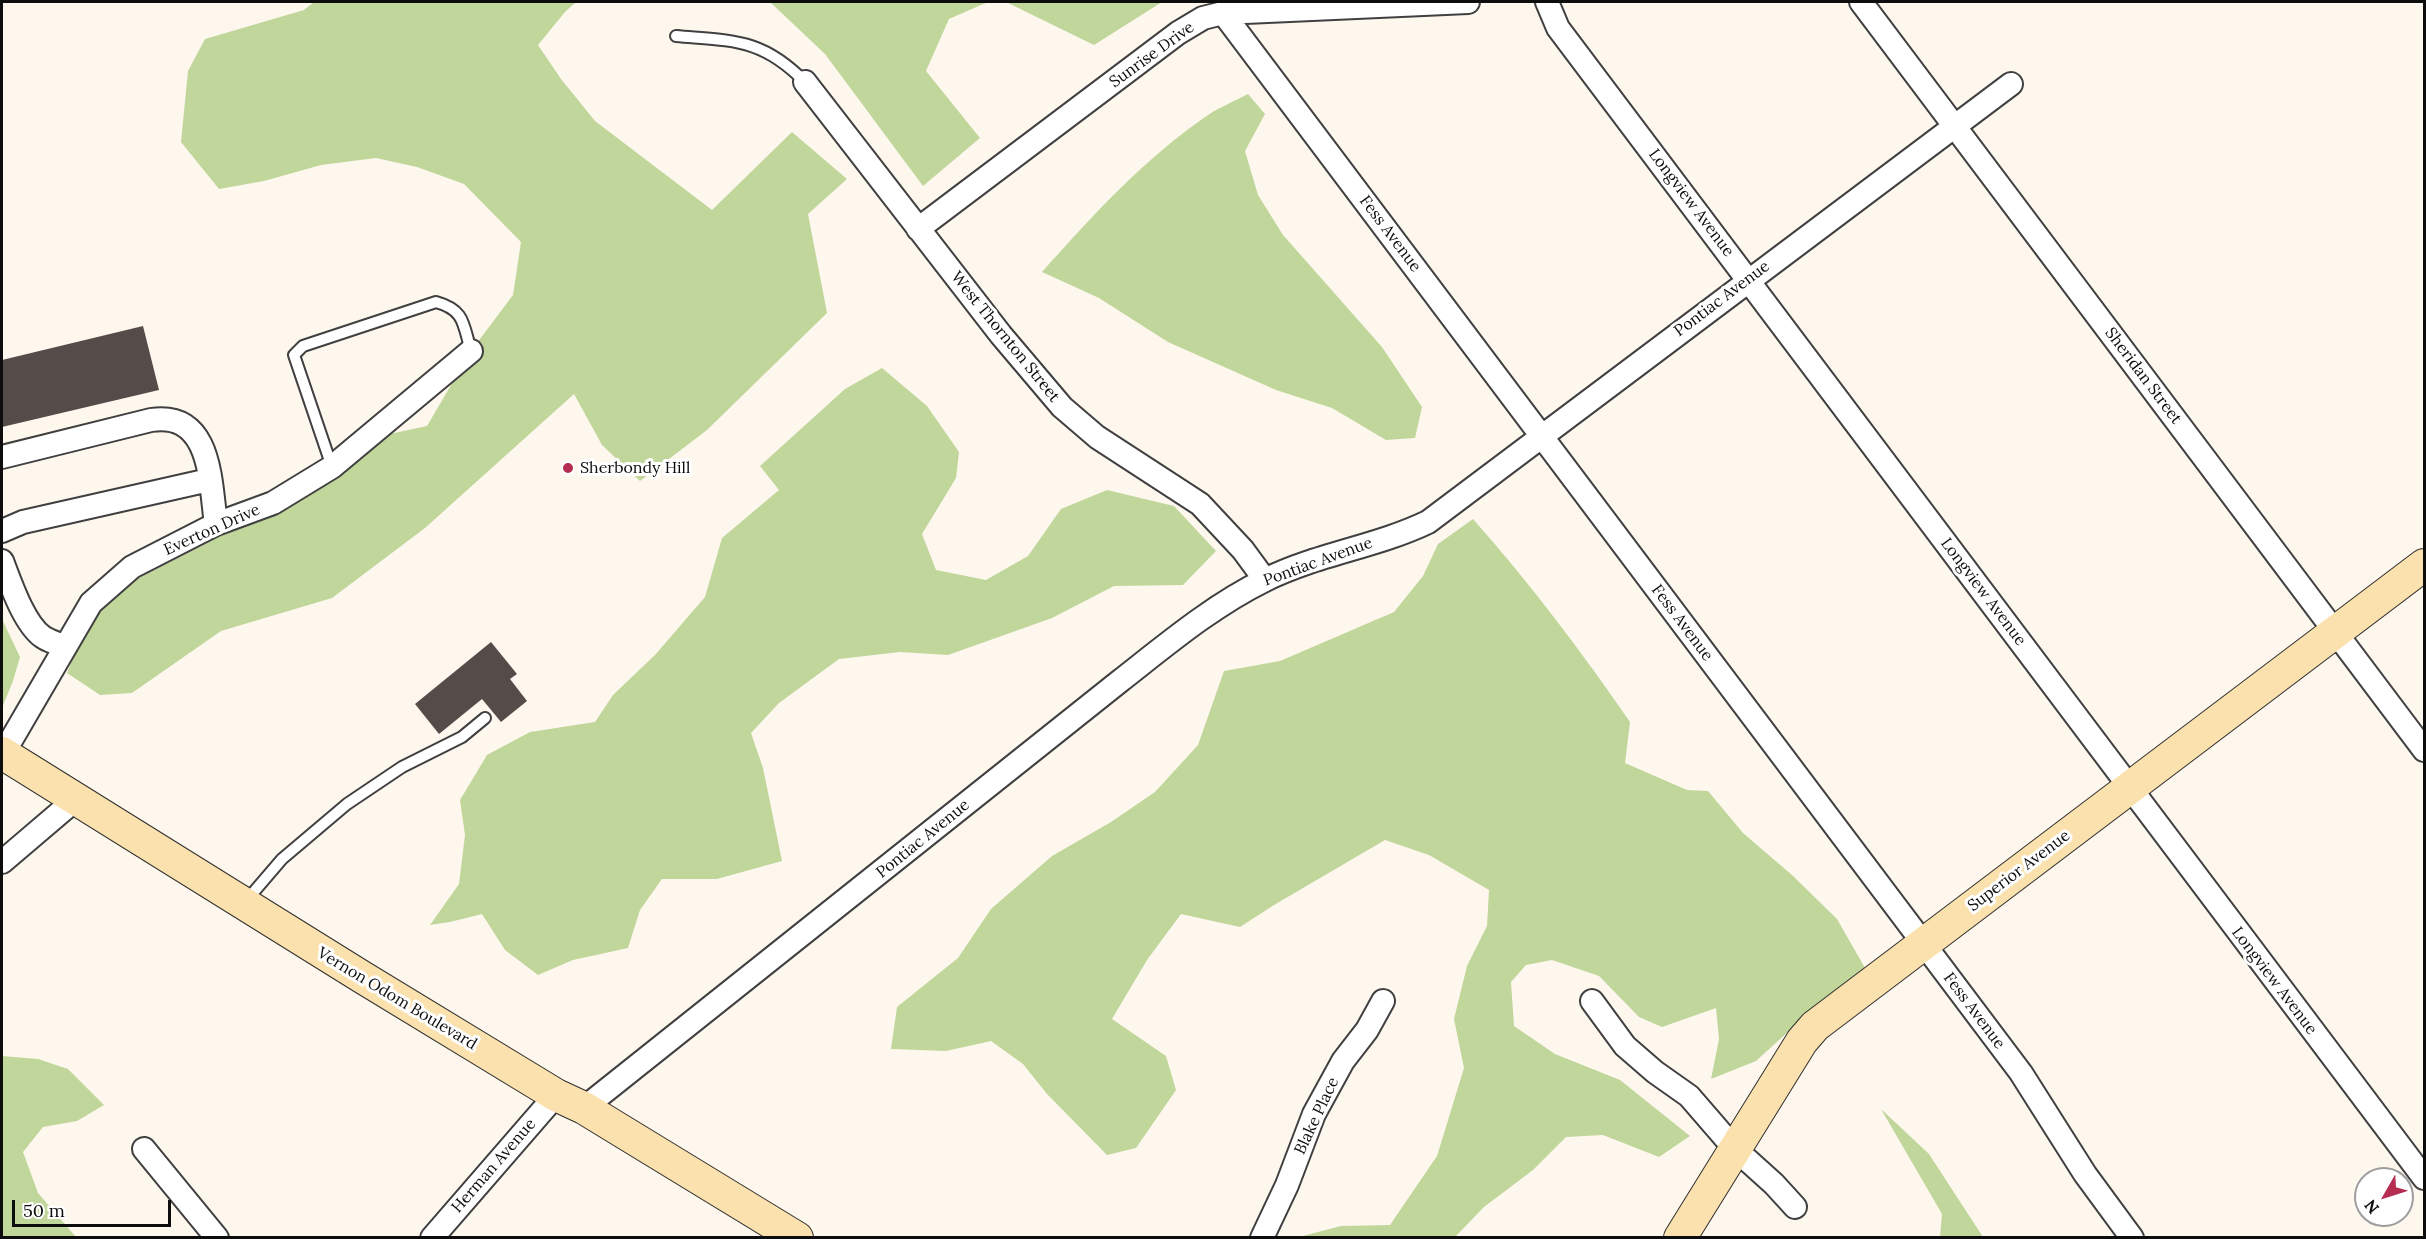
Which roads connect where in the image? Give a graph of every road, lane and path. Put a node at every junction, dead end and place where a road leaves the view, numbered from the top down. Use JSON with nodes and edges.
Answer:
{"nodes":[{"id":1,"x":1468,"y":2,"type":"edge"},
{"id":2,"x":1547,"y":2,"type":"edge"},
{"id":3,"x":1861,"y":2,"type":"edge"},
{"id":4,"x":1223,"y":13,"type":"junction"},
{"id":5,"x":676,"y":36,"type":"dead end"},
{"id":6,"x":805,"y":82,"type":"joint"},
{"id":7,"x":2011,"y":84,"type":"dead end"},
{"id":8,"x":1954,"y":125,"type":"junction"},
{"id":9,"x":918,"y":229,"type":"junction"},
{"id":10,"x":1749,"y":280,"type":"junction"},
{"id":11,"x":471,"y":351,"type":"joint"},
{"id":12,"x":1542,"y":435,"type":"junction"},
{"id":13,"x":2,"y":457,"type":"edge"},
{"id":14,"x":332,"y":467,"type":"junction"},
{"id":15,"x":209,"y":480,"type":"junction"},
{"id":16,"x":216,"y":524,"type":"junction"},
{"id":17,"x":2,"y":531,"type":"edge"},
{"id":18,"x":2,"y":561,"type":"edge"},
{"id":19,"x":2424,"y":565,"type":"edge"},
{"id":20,"x":1265,"y":580,"type":"junction"},
{"id":21,"x":2336,"y":632,"type":"junction"},
{"id":22,"x":64,"y":647,"type":"junction"},
{"id":23,"x":485,"y":718,"type":"dead end"},
{"id":24,"x":2424,"y":750,"type":"edge"},
{"id":25,"x":2,"y":754,"type":"edge"},
{"id":26,"x":2130,"y":788,"type":"junction"},
{"id":27,"x":76,"y":799,"type":"junction"},
{"id":28,"x":2,"y":862,"type":"edge"},
{"id":29,"x":244,"y":904,"type":"junction"},
{"id":30,"x":1924,"y":943,"type":"junction"},
{"id":31,"x":1383,"y":1000,"type":"dead end"},
{"id":32,"x":1592,"y":1001,"type":"dead end"},
{"id":33,"x":556,"y":1095,"type":"junction"},
{"id":34,"x":584,"y":1108,"type":"junction"},
{"id":35,"x":1734,"y":1148,"type":"junction"},
{"id":36,"x":144,"y":1149,"type":"dead end"},
{"id":37,"x":2424,"y":1178,"type":"edge"},
{"id":38,"x":1794,"y":1207,"type":"dead end"},
{"id":39,"x":217,"y":1238,"type":"edge"},
{"id":40,"x":432,"y":1238,"type":"edge"},
{"id":41,"x":797,"y":1238,"type":"edge"},
{"id":42,"x":1262,"y":1238,"type":"edge"},
{"id":43,"x":1680,"y":1238,"type":"edge"},
{"id":44,"x":2132,"y":1238,"type":"edge"}],
"edges":[{"from":1,"to":4,"type":"street","name":"Sunrise Drive"},
{"from":2,"to":10,"type":"street","name":"Longview Avenue"},
{"from":3,"to":8,"type":"street","name":"Sheridan Street"},
{"from":4,"to":9,"type":"street","name":"Sunrise Drive"},
{"from":4,"to":12,"type":"street","name":"Fess Avenue"},
{"from":5,"to":6,"type":"lane"},
{"from":6,"to":9,"type":"street","name":"West Thornton Street"},
{"from":7,"to":8,"type":"street","name":"Pontiac Avenue"},
{"from":8,"to":10,"type":"street","name":"Pontiac Avenue"},
{"from":8,"to":21,"type":"street","name":"Sheridan Street"},
{"from":9,"to":20,"type":"street","name":"West Thornton Street"},
{"from":10,"to":12,"type":"street","name":"Pontiac Avenue"},
{"from":10,"to":26,"type":"street","name":"Longview Avenue"},
{"from":11,"to":14,"type":"street","name":"Everton Drive"},
{"from":11,"to":14,"type":"lane"},
{"from":12,"to":20,"type":"street","name":"Pontiac Avenue"},
{"from":12,"to":30,"type":"street","name":"Fess Avenue"},
{"from":13,"to":15,"type":"street"},
{"from":14,"to":16,"type":"street","name":"Everton Drive"},
{"from":15,"to":16,"type":"street"},
{"from":15,"to":17,"type":"street"},
{"from":16,"to":22,"type":"street","name":"Everton Drive"},
{"from":18,"to":22,"type":"street"},
{"from":19,"to":21,"type":"street","name":"Superior Avenue"},
{"from":20,"to":34,"type":"street","name":"Pontiac Avenue"},
{"from":21,"to":24,"type":"street","name":"Sheridan Street"},
{"from":21,"to":26,"type":"street","name":"Superior Avenue"},
{"from":22,"to":25,"type":"street","name":"Everton Drive"},
{"from":23,"to":29,"type":"lane"},
{"from":25,"to":27,"type":"street","name":"Vernon Odom Boulevard"},
{"from":26,"to":30,"type":"street","name":"Superior Avenue"},
{"from":26,"to":37,"type":"street","name":"Longview Avenue"},
{"from":27,"to":28,"type":"street"},
{"from":27,"to":29,"type":"street","name":"Vernon Odom Boulevard"},
{"from":29,"to":33,"type":"street","name":"Vernon Odom Boulevard"},
{"from":30,"to":35,"type":"street","name":"Superior Avenue"},
{"from":30,"to":44,"type":"street","name":"Fess Avenue"},
{"from":31,"to":42,"type":"street","name":"Blake Place"},
{"from":32,"to":35,"type":"street"},
{"from":33,"to":34,"type":"street","name":"Vernon Odom Boulevard"},
{"from":33,"to":40,"type":"street","name":"Herman Avenue"},
{"from":34,"to":41,"type":"street","name":"Vernon Odom Boulevard"},
{"from":35,"to":38,"type":"street"},
{"from":35,"to":43,"type":"street","name":"Superior Avenue"},
{"from":36,"to":39,"type":"street"}]}
